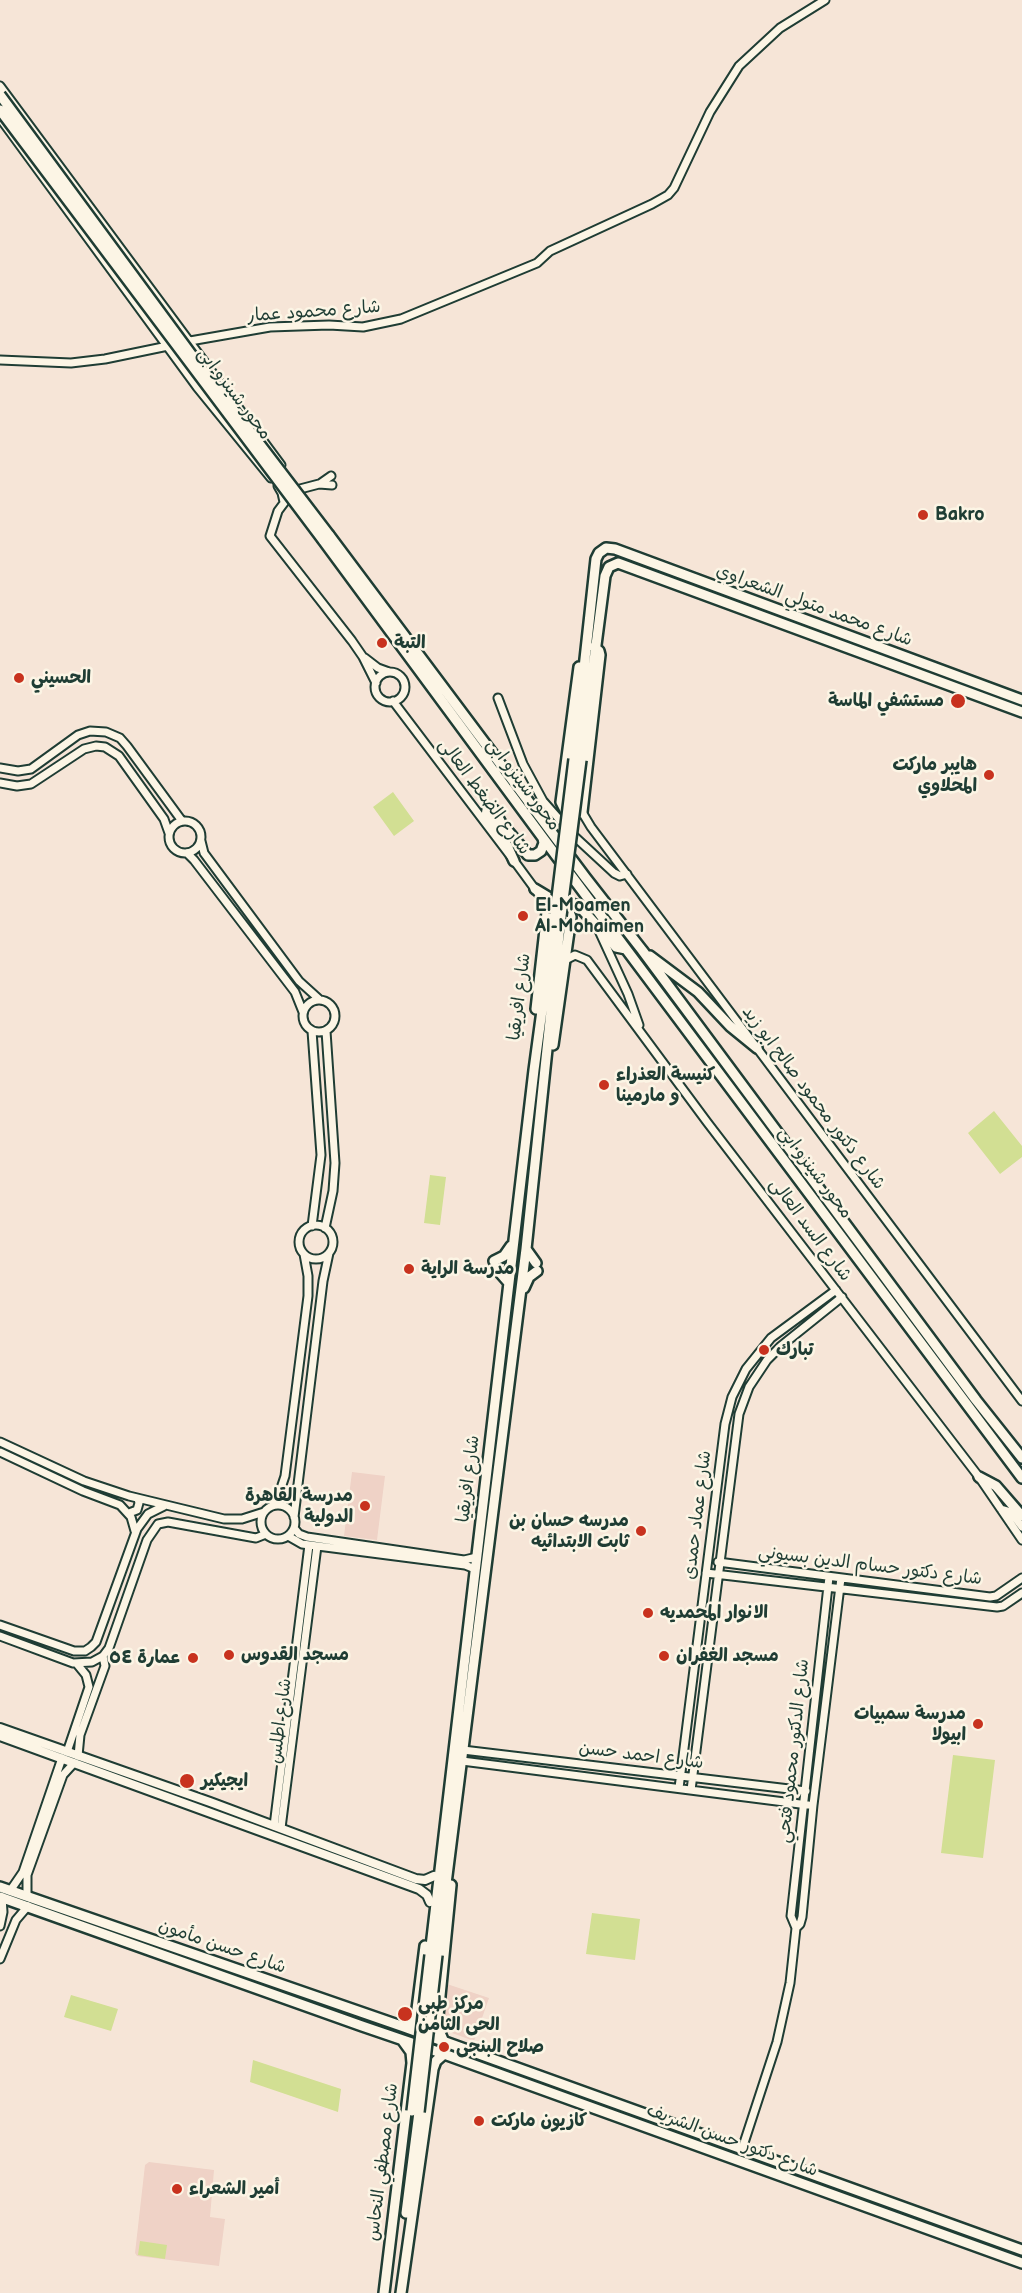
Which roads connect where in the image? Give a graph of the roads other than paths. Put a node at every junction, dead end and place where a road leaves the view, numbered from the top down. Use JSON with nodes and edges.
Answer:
{"nodes":[{"id":1,"x":825,"y":0,"type":"edge"},
{"id":2,"x":0,"y":86,"type":"edge"},
{"id":3,"x":0,"y":95,"type":"edge"},
{"id":4,"x":0,"y":110,"type":"edge"},
{"id":5,"x":0,"y":118,"type":"edge"},
{"id":6,"x":52,"y":157,"type":"junction"},
{"id":7,"x":37,"y":168,"type":"junction"},
{"id":8,"x":68,"y":179,"type":"junction"},
{"id":9,"x":55,"y":193,"type":"junction"},
{"id":10,"x":190,"y":341,"type":"junction"},
{"id":11,"x":168,"y":346,"type":"junction"},
{"id":12,"x":0,"y":360,"type":"edge"},
{"id":13,"x":280,"y":464,"type":"junction"},
{"id":14,"x":268,"y":473,"type":"junction"},
{"id":15,"x":331,"y":476,"type":"dead end"},
{"id":16,"x":319,"y":484,"type":"junction"},
{"id":17,"x":332,"y":485,"type":"dead end"},
{"id":18,"x":300,"y":489,"type":"junction"},
{"id":19,"x":284,"y":502,"type":"junction"},
{"id":20,"x":326,"y":537,"type":"junction"},
{"id":21,"x":591,"y":646,"type":"junction"},
{"id":22,"x":363,"y":657,"type":"junction"},
{"id":23,"x":929,"y":665,"type":"junction"},
{"id":24,"x":941,"y":670,"type":"junction"},
{"id":25,"x":392,"y":672,"type":"junction"},
{"id":26,"x":926,"y":677,"type":"junction"},
{"id":27,"x":938,"y":681,"type":"junction"},
{"id":28,"x":376,"y":683,"type":"junction"},
{"id":29,"x":498,"y":698,"type":"dead end"},
{"id":30,"x":1022,"y":700,"type":"edge"},
{"id":31,"x":393,"y":701,"type":"junction"},
{"id":32,"x":1022,"y":712,"type":"edge"},
{"id":33,"x":0,"y":768,"type":"edge"},
{"id":34,"x":0,"y":783,"type":"edge"},
{"id":35,"x":582,"y":812,"type":"junction"},
{"id":36,"x":182,"y":821,"type":"junction"},
{"id":37,"x":170,"y":833,"type":"junction"},
{"id":38,"x":543,"y":838,"type":"junction"},
{"id":39,"x":201,"y":841,"type":"junction"},
{"id":40,"x":187,"y":854,"type":"junction"},
{"id":41,"x":514,"y":861,"type":"junction"},
{"id":42,"x":627,"y":874,"type":"junction"},
{"id":43,"x":535,"y":889,"type":"junction"},
{"id":44,"x":548,"y":912,"type":"junction"},
{"id":45,"x":595,"y":923,"type":"junction"},
{"id":46,"x":626,"y":949,"type":"junction"},
{"id":47,"x":642,"y":950,"type":"junction"},
{"id":48,"x":565,"y":960,"type":"junction"},
{"id":49,"x":320,"y":1000,"type":"junction"},
{"id":50,"x":303,"y":1012,"type":"junction"},
{"id":51,"x":640,"y":1029,"type":"junction"},
{"id":52,"x":312,"y":1031,"type":"junction"},
{"id":53,"x":326,"y":1031,"type":"junction"},
{"id":54,"x":757,"y":1048,"type":"junction"},
{"id":55,"x":539,"y":1071,"type":"junction"},
{"id":56,"x":312,"y":1226,"type":"junction"},
{"id":57,"x":325,"y":1228,"type":"junction"},
{"id":58,"x":513,"y":1245,"type":"junction"},
{"id":59,"x":526,"y":1249,"type":"junction"},
{"id":60,"x":329,"y":1253,"type":"junction"},
{"id":61,"x":304,"y":1254,"type":"junction"},
{"id":62,"x":509,"y":1282,"type":"junction"},
{"id":63,"x":836,"y":1290,"type":"junction"},
{"id":64,"x":519,"y":1295,"type":"junction"},
{"id":65,"x":842,"y":1298,"type":"junction"},
{"id":66,"x":1022,"y":1401,"type":"edge"},
{"id":67,"x":0,"y":1442,"type":"edge"},
{"id":68,"x":0,"y":1452,"type":"edge"},
{"id":69,"x":1022,"y":1458,"type":"edge"},
{"id":70,"x":979,"y":1477,"type":"junction"},
{"id":71,"x":1022,"y":1478,"type":"edge"},
{"id":72,"x":138,"y":1498,"type":"junction"},
{"id":73,"x":168,"y":1506,"type":"junction"},
{"id":74,"x":272,"y":1506,"type":"junction"},
{"id":75,"x":1001,"y":1509,"type":"junction"},
{"id":76,"x":264,"y":1512,"type":"junction"},
{"id":77,"x":129,"y":1513,"type":"junction"},
{"id":78,"x":1022,"y":1516,"type":"edge"},
{"id":79,"x":294,"y":1517,"type":"junction"},
{"id":80,"x":1022,"y":1527,"type":"edge"},
{"id":81,"x":294,"y":1528,"type":"junction"},
{"id":82,"x":135,"y":1533,"type":"junction"},
{"id":83,"x":266,"y":1534,"type":"junction"},
{"id":84,"x":288,"y":1536,"type":"junction"},
{"id":85,"x":1022,"y":1540,"type":"edge"},
{"id":86,"x":313,"y":1545,"type":"junction"},
{"id":87,"x":477,"y":1557,"type":"junction"},
{"id":88,"x":708,"y":1561,"type":"junction"},
{"id":89,"x":463,"y":1562,"type":"junction"},
{"id":90,"x":719,"y":1563,"type":"junction"},
{"id":91,"x":475,"y":1569,"type":"junction"},
{"id":92,"x":706,"y":1573,"type":"junction"},
{"id":93,"x":718,"y":1574,"type":"junction"},
{"id":94,"x":829,"y":1576,"type":"junction"},
{"id":95,"x":841,"y":1578,"type":"junction"},
{"id":96,"x":1022,"y":1578,"type":"edge"},
{"id":97,"x":828,"y":1588,"type":"junction"},
{"id":98,"x":840,"y":1589,"type":"junction"},
{"id":99,"x":1022,"y":1593,"type":"edge"},
{"id":100,"x":0,"y":1625,"type":"edge"},
{"id":101,"x":0,"y":1636,"type":"edge"},
{"id":102,"x":103,"y":1656,"type":"junction"},
{"id":103,"x":77,"y":1664,"type":"junction"},
{"id":104,"x":0,"y":1728,"type":"edge"},
{"id":105,"x":0,"y":1736,"type":"edge"},
{"id":106,"x":76,"y":1738,"type":"junction"},
{"id":107,"x":463,"y":1750,"type":"junction"},
{"id":108,"x":65,"y":1755,"type":"junction"},
{"id":109,"x":76,"y":1759,"type":"junction"},
{"id":110,"x":462,"y":1761,"type":"junction"},
{"id":111,"x":61,"y":1774,"type":"junction"},
{"id":112,"x":681,"y":1776,"type":"junction"},
{"id":113,"x":693,"y":1777,"type":"junction"},
{"id":114,"x":679,"y":1788,"type":"junction"},
{"id":115,"x":691,"y":1790,"type":"junction"},
{"id":116,"x":805,"y":1791,"type":"junction"},
{"id":117,"x":180,"y":1792,"type":"junction"},
{"id":118,"x":815,"y":1792,"type":"junction"},
{"id":119,"x":192,"y":1796,"type":"junction"},
{"id":120,"x":176,"y":1802,"type":"junction"},
{"id":121,"x":803,"y":1804,"type":"junction"},
{"id":122,"x":813,"y":1805,"type":"junction"},
{"id":123,"x":189,"y":1806,"type":"junction"},
{"id":124,"x":277,"y":1827,"type":"junction"},
{"id":125,"x":447,"y":1842,"type":"junction"},
{"id":126,"x":434,"y":1876,"type":"junction"},
{"id":127,"x":23,"y":1878,"type":"junction"},
{"id":128,"x":422,"y":1880,"type":"junction"},
{"id":129,"x":419,"y":1889,"type":"junction"},
{"id":130,"x":10,"y":1891,"type":"junction"},
{"id":131,"x":1,"y":1894,"type":"edge"},
{"id":132,"x":28,"y":1901,"type":"junction"},
{"id":133,"x":430,"y":1902,"type":"junction"},
{"id":134,"x":0,"y":1925,"type":"edge"},
{"id":135,"x":12,"y":1928,"type":"junction"},
{"id":136,"x":796,"y":1928,"type":"junction"},
{"id":137,"x":0,"y":1959,"type":"edge"},
{"id":138,"x":418,"y":2003,"type":"junction"},
{"id":139,"x":440,"y":2007,"type":"junction"},
{"id":140,"x":404,"y":2028,"type":"junction"},
{"id":141,"x":419,"y":2033,"type":"junction"},
{"id":142,"x":434,"y":2038,"type":"junction"},
{"id":143,"x":401,"y":2039,"type":"junction"},
{"id":144,"x":444,"y":2042,"type":"junction"},
{"id":145,"x":415,"y":2044,"type":"junction"},
{"id":146,"x":431,"y":2049,"type":"junction"},
{"id":147,"x":444,"y":2054,"type":"junction"},
{"id":148,"x":411,"y":2075,"type":"junction"},
{"id":149,"x":431,"y":2082,"type":"junction"},
{"id":150,"x":416,"y":2112,"type":"junction"},
{"id":151,"x":742,"y":2149,"type":"junction"},
{"id":152,"x":782,"y":2164,"type":"junction"},
{"id":153,"x":779,"y":2175,"type":"junction"},
{"id":154,"x":849,"y":2188,"type":"junction"},
{"id":155,"x":844,"y":2199,"type":"junction"},
{"id":156,"x":392,"y":2225,"type":"junction"},
{"id":157,"x":1022,"y":2250,"type":"edge"},
{"id":158,"x":406,"y":2257,"type":"junction"},
{"id":159,"x":1022,"y":2264,"type":"edge"},
{"id":160,"x":384,"y":2293,"type":"edge"},
{"id":161,"x":401,"y":2293,"type":"edge"}],
"edges":[{"from":1,"to":10,"type":"street","name":"شارع محمود عمار"},
{"from":2,"to":6,"type":"street"},
{"from":3,"to":20,"type":"main road","name":"محور شينزو ابى","bridge":true},
{"from":4,"to":20,"type":"main road","name":"محور شينزو ابى","bridge":true},
{"from":5,"to":7,"type":"street"},
{"from":6,"to":7,"type":"street"},
{"from":6,"to":8,"type":"street"},
{"from":7,"to":9,"type":"street"},
{"from":8,"to":9,"type":"street"},
{"from":8,"to":10,"type":"street"},
{"from":9,"to":11,"type":"street"},
{"from":10,"to":13,"type":"street"},
{"from":11,"to":12,"type":"street"},
{"from":11,"to":14,"type":"street"},
{"from":13,"to":14,"type":"street"},
{"from":13,"to":18,"type":"street"},
{"from":14,"to":19,"type":"street"},
{"from":15,"to":16,"type":"street"},
{"from":16,"to":17,"type":"street"},
{"from":16,"to":18,"type":"street"},
{"from":18,"to":19,"type":"street"},
{"from":19,"to":22,"type":"street"},
{"from":20,"to":38,"type":"main road","name":"محور شينزو ابى"},
{"from":20,"to":47,"type":"main road","name":"محور شينزو ابى"},
{"from":21,"to":23,"type":"main road","name":"شارع محمد متولي الشعراوي"},
{"from":21,"to":26,"type":"main road","name":"شارع محمد متولي الشعراوي"},
{"from":21,"to":35,"type":"main road"},
{"from":21,"to":35,"type":"main road"},
{"from":21,"to":55,"type":"main road","bridge":true},
{"from":22,"to":25,"type":"street"},
{"from":22,"to":28,"type":"street"},
{"from":23,"to":24,"type":"main road","name":"شارع محمد متولي الشعراوي"},
{"from":23,"to":26,"type":"main road"},
{"from":24,"to":27,"type":"main road"},
{"from":24,"to":30,"type":"main road","name":"شارع محمد متولي الشعراوي"},
{"from":25,"to":28,"type":"street"},
{"from":25,"to":31,"type":"street"},
{"from":26,"to":27,"type":"main road","name":"شارع محمد متولي الشعراوي"},
{"from":27,"to":32,"type":"main road","name":"شارع محمد متولي الشعراوي"},
{"from":28,"to":31,"type":"street"},
{"from":29,"to":42,"type":"street"},
{"from":31,"to":41,"type":"street","name":"شارع الضغط العالى"},
{"from":33,"to":36,"type":"street"},
{"from":34,"to":37,"type":"street"},
{"from":35,"to":42,"type":"street","name":"شارع دكتور محمود صالح ابو زيد"},
{"from":36,"to":37,"type":"street"},
{"from":36,"to":39,"type":"street"},
{"from":37,"to":40,"type":"street"},
{"from":38,"to":41,"type":"main road"},
{"from":38,"to":46,"type":"main road","name":"محور شينزو ابى"},
{"from":39,"to":40,"type":"street"},
{"from":39,"to":49,"type":"street"},
{"from":40,"to":50,"type":"street"},
{"from":41,"to":43,"type":"street","name":"شارع الضغط العالى"},
{"from":42,"to":54,"type":"street","name":"شارع دكتور محمود صالح ابو زيد"},
{"from":43,"to":44,"type":"street","name":"شارع الضغط العالى"},
{"from":43,"to":45,"type":"main road"},
{"from":44,"to":48,"type":"main road","name":"شارع افريقيا"},
{"from":44,"to":55,"type":"main road","name":"شارع افريقيا"},
{"from":45,"to":46,"type":"main road"},
{"from":45,"to":51,"type":"street"},
{"from":46,"to":71,"type":"main road","name":"محور شينزو ابى"},
{"from":47,"to":54,"type":"main road"},
{"from":47,"to":69,"type":"main road","name":"محور شينزو ابى"},
{"from":48,"to":51,"type":"street","name":"شارع السد العالى"},
{"from":48,"to":55,"type":"main road","name":"شارع افريقيا"},
{"from":49,"to":50,"type":"street"},
{"from":49,"to":53,"type":"street"},
{"from":50,"to":52,"type":"street"},
{"from":51,"to":63,"type":"street","name":"شارع السد العالى"},
{"from":52,"to":53,"type":"street"},
{"from":52,"to":56,"type":"street"},
{"from":53,"to":57,"type":"street"},
{"from":54,"to":66,"type":"street","name":"شارع دكتور محمود صالح ابو زيد"},
{"from":55,"to":58,"type":"main road","name":"شارع افريقيا"},
{"from":55,"to":59,"type":"main road","name":"شارع افريقيا"},
{"from":56,"to":57,"type":"street"},
{"from":56,"to":61,"type":"street"},
{"from":57,"to":60,"type":"street"},
{"from":58,"to":62,"type":"main road","name":"شارع افريقيا"},
{"from":58,"to":62,"type":"main road"},
{"from":59,"to":64,"type":"main road","name":"شارع افريقيا"},
{"from":59,"to":64,"type":"main road"},
{"from":60,"to":61,"type":"street"},
{"from":60,"to":79,"type":"street"},
{"from":61,"to":74,"type":"street"},
{"from":62,"to":87,"type":"main road","name":"شارع افريقيا"},
{"from":63,"to":65,"type":"street","name":"شارع السد العالى"},
{"from":63,"to":88,"type":"street","name":"شارع عماد حمدى"},
{"from":64,"to":107,"type":"main road","name":"شارع افريقيا"},
{"from":65,"to":70,"type":"street","name":"شارع السد العالى"},
{"from":65,"to":90,"type":"street","name":"شارع عماد حمدى"},
{"from":67,"to":72,"type":"street"},
{"from":68,"to":77,"type":"street"},
{"from":70,"to":75,"type":"street","name":"شارع السد العالى"},
{"from":70,"to":78,"type":"main road"},
{"from":72,"to":73,"type":"street"},
{"from":72,"to":77,"type":"street"},
{"from":73,"to":76,"type":"street"},
{"from":73,"to":82,"type":"street"},
{"from":74,"to":76,"type":"street"},
{"from":74,"to":79,"type":"street"},
{"from":75,"to":80,"type":"street"},
{"from":75,"to":85,"type":"street","name":"شارع السد العالى"},
{"from":76,"to":83,"type":"street"},
{"from":77,"to":82,"type":"street"},
{"from":79,"to":81,"type":"street"},
{"from":81,"to":84,"type":"street"},
{"from":81,"to":89,"type":"street"},
{"from":82,"to":100,"type":"street"},
{"from":83,"to":84,"type":"street"},
{"from":83,"to":102,"type":"street"},
{"from":84,"to":86,"type":"street"},
{"from":86,"to":89,"type":"street"},
{"from":86,"to":124,"type":"street","name":"شارع اطلس"},
{"from":87,"to":89,"type":"street"},
{"from":87,"to":91,"type":"main road","name":"شارع افريقيا"},
{"from":88,"to":90,"type":"street","name":"شارع دكتور حسام الدين بسيوني"},
{"from":88,"to":92,"type":"street","name":"شارع عماد حمدى"},
{"from":89,"to":91,"type":"street"},
{"from":90,"to":93,"type":"street","name":"شارع عماد حمدى"},
{"from":90,"to":94,"type":"street","name":"شارع دكتور حسام الدين بسيوني"},
{"from":91,"to":125,"type":"main road","name":"شارع افريقيا"},
{"from":92,"to":93,"type":"street","name":"شارع دكتور حسام الدين بسيوني"},
{"from":92,"to":112,"type":"street","name":"شارع عماد حمدى"},
{"from":93,"to":97,"type":"street","name":"شارع دكتور حسام الدين بسيوني"},
{"from":93,"to":113,"type":"street","name":"شارع عماد حمدى"},
{"from":94,"to":95,"type":"street","name":"شارع دكتور حسام الدين بسيوني"},
{"from":94,"to":97,"type":"street","name":"شارع الدكتور محمود فتحي"},
{"from":95,"to":96,"type":"street","name":"شارع دكتور حسام الدين بسيوني"},
{"from":95,"to":98,"type":"street","name":"شارع الدكتور محمود فتحي"},
{"from":97,"to":98,"type":"street","name":"شارع دكتور حسام الدين بسيوني"},
{"from":97,"to":116,"type":"street","name":"شارع الدكتور محمود فتحي"},
{"from":98,"to":99,"type":"street","name":"شارع دكتور حسام الدين بسيوني"},
{"from":98,"to":118,"type":"street","name":"شارع الدكتور محمود فتحي"},
{"from":101,"to":103,"type":"street"},
{"from":102,"to":103,"type":"street"},
{"from":102,"to":106,"type":"street"},
{"from":103,"to":106,"type":"street"},
{"from":104,"to":108,"type":"main road"},
{"from":105,"to":108,"type":"main road"},
{"from":106,"to":108,"type":"street"},
{"from":106,"to":109,"type":"street"},
{"from":107,"to":110,"type":"main road","name":"شارع افريقيا"},
{"from":107,"to":112,"type":"street","name":"شارع احمد حسن"},
{"from":108,"to":109,"type":"main road"},
{"from":108,"to":111,"type":"street"},
{"from":109,"to":111,"type":"street"},
{"from":109,"to":117,"type":"main road"},
{"from":109,"to":120,"type":"main road"},
{"from":110,"to":114,"type":"street","name":"شارع احمد حسن"},
{"from":110,"to":125,"type":"main road","name":"شارع افريقيا"},
{"from":111,"to":127,"type":"street"},
{"from":112,"to":113,"type":"street","name":"شارع احمد حسن"},
{"from":112,"to":114,"type":"street","name":"شارع عماد حمدى"},
{"from":113,"to":115,"type":"street","name":"شارع عماد حمدى"},
{"from":113,"to":116,"type":"street","name":"شارع احمد حسن"},
{"from":114,"to":115,"type":"street","name":"شارع احمد حسن"},
{"from":115,"to":121,"type":"street","name":"شارع احمد حسن"},
{"from":116,"to":118,"type":"street","name":"شارع احمد حسن"},
{"from":116,"to":121,"type":"street","name":"شارع الدكتور محمود فتحي"},
{"from":117,"to":119,"type":"main road"},
{"from":117,"to":120,"type":"main road"},
{"from":118,"to":122,"type":"street","name":"شارع الدكتور محمود فتحي"},
{"from":119,"to":123,"type":"main road"},
{"from":119,"to":124,"type":"main road"},
{"from":120,"to":123,"type":"main road"},
{"from":121,"to":122,"type":"street","name":"شارع احمد حسن"},
{"from":121,"to":136,"type":"street","name":"شارع الدكتور محمود فتحي"},
{"from":122,"to":136,"type":"street","name":"شارع الدكتور محمود فتحي"},
{"from":123,"to":129,"type":"main road"},
{"from":124,"to":128,"type":"main road"},
{"from":125,"to":126,"type":"main road","name":"شارع افريقيا"},
{"from":125,"to":139,"type":"main road","name":"شارع افريقيا"},
{"from":125,"to":150,"type":"main road","bridge":true},
{"from":126,"to":128,"type":"main road"},
{"from":126,"to":133,"type":"main road","name":"شارع افريقيا"},
{"from":127,"to":130,"type":"street"},
{"from":127,"to":132,"type":"street"},
{"from":128,"to":129,"type":"main road"},
{"from":129,"to":133,"type":"main road"},
{"from":130,"to":131,"type":"main road","name":"شارع حسن مأمون"},
{"from":130,"to":132,"type":"main road","name":"شارع حسن مأمون"},
{"from":131,"to":132,"type":"main road","name":"شارع حسن مأمون"},
{"from":131,"to":134,"type":"street"},
{"from":132,"to":135,"type":"street"},
{"from":132,"to":140,"type":"main road","name":"شارع حسن مأمون"},
{"from":132,"to":143,"type":"main road","name":"شارع حسن مأمون"},
{"from":133,"to":138,"type":"main road","name":"شارع افريقيا"},
{"from":134,"to":135,"type":"street"},
{"from":135,"to":137,"type":"street"},
{"from":136,"to":151,"type":"street","name":"شارع الدكتور محمود فتحي"},
{"from":138,"to":139,"type":"main road"},
{"from":138,"to":140,"type":"main road","name":"شارع افريقيا"},
{"from":139,"to":144,"type":"main road","name":"شارع افريقيا"},
{"from":140,"to":141,"type":"main road","name":"شارع حسن مأمون"},
{"from":141,"to":142,"type":"main road","name":"شارع حسن مأمون"},
{"from":141,"to":145,"type":"main road"},
{"from":142,"to":144,"type":"main road","name":"شارع دكتور حسن الشريف"},
{"from":142,"to":146,"type":"main road"},
{"from":143,"to":145,"type":"main road","name":"شارع حسن مأمون"},
{"from":143,"to":148,"type":"main road","name":"شارع مصطفي النحاس"},
{"from":144,"to":151,"type":"main road","name":"شارع دكتور حسن الشريف"},
{"from":145,"to":146,"type":"main road","name":"شارع حسن مأمون"},
{"from":146,"to":147,"type":"main road","name":"شارع دكتور حسن الشريف"},
{"from":147,"to":149,"type":"main road","name":"شارع مصطفي النحاس"},
{"from":147,"to":153,"type":"main road","name":"شارع دكتور حسن الشريف"},
{"from":148,"to":149,"type":"main road"},
{"from":148,"to":156,"type":"main road","name":"شارع مصطفي النحاس"},
{"from":149,"to":158,"type":"main road","name":"شارع مصطفي النحاس"},
{"from":150,"to":156,"type":"main road"},
{"from":150,"to":158,"type":"main road"},
{"from":151,"to":152,"type":"main road","name":"شارع دكتور حسن الشريف"},
{"from":152,"to":153,"type":"main road"},
{"from":152,"to":154,"type":"main road","name":"شارع دكتور حسن الشريف"},
{"from":153,"to":155,"type":"main road","name":"شارع دكتور حسن الشريف"},
{"from":154,"to":155,"type":"main road"},
{"from":154,"to":157,"type":"main road","name":"شارع دكتور حسن الشريف"},
{"from":155,"to":159,"type":"main road","name":"شارع دكتور حسن الشريف"},
{"from":156,"to":160,"type":"main road","name":"شارع مصطفي النحاس"},
{"from":158,"to":161,"type":"main road","name":"شارع مصطفي النحاس"}]}
